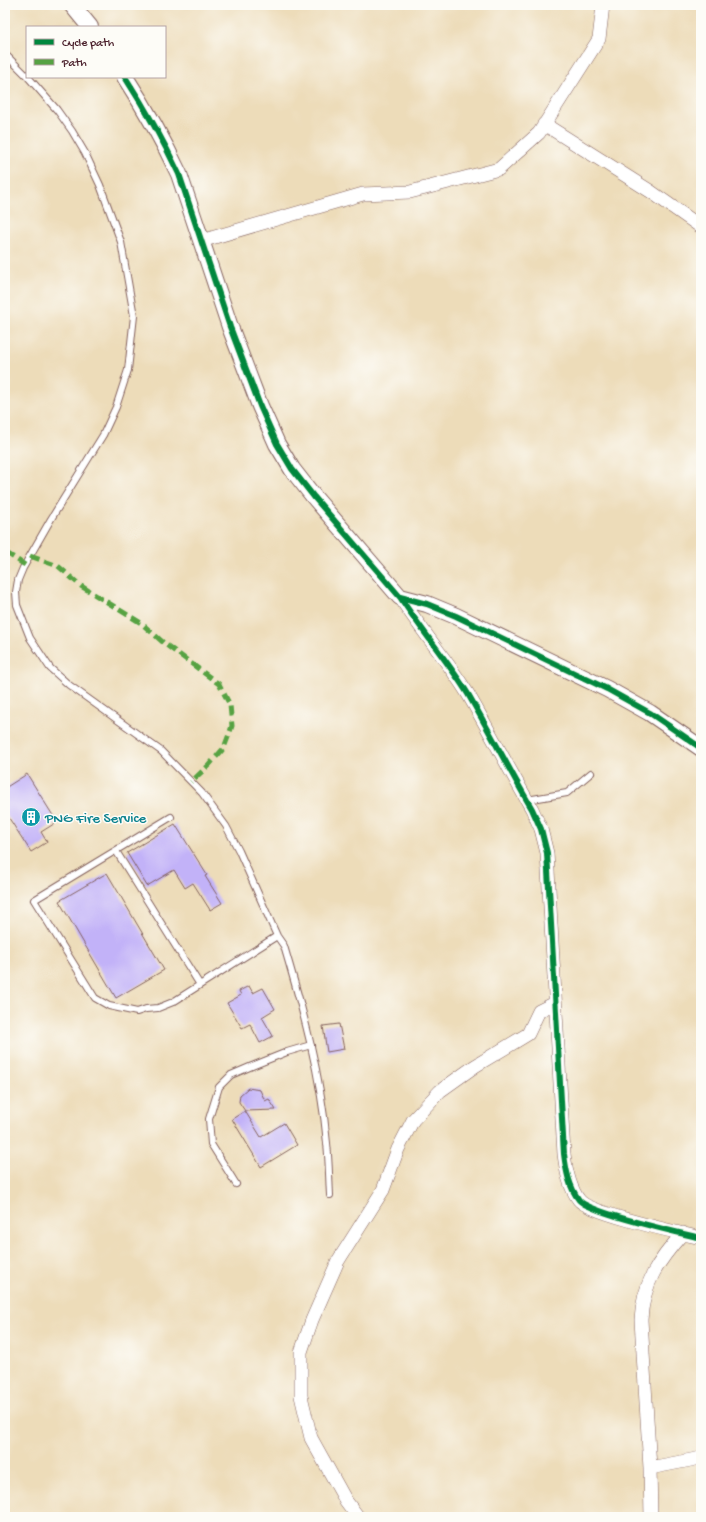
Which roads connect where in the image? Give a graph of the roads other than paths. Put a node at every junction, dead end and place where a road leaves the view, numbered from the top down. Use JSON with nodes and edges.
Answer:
{"nodes":[{"id":1,"x":72,"y":5,"type":"edge"},
{"id":2,"x":603,"y":5,"type":"edge"},
{"id":3,"x":89,"y":26,"type":"edge"},
{"id":4,"x":5,"y":54,"type":"edge"},
{"id":5,"x":26,"y":76,"type":"edge"},
{"id":6,"x":28,"y":78,"type":"edge"},
{"id":7,"x":126,"y":78,"type":"edge"},
{"id":8,"x":544,"y":124,"type":"junction"},
{"id":9,"x":701,"y":227,"type":"edge"},
{"id":10,"x":201,"y":241,"type":"junction"},
{"id":11,"x":400,"y":597,"type":"junction"},
{"id":12,"x":701,"y":748,"type":"edge"},
{"id":13,"x":591,"y":773,"type":"dead end"},
{"id":14,"x":527,"y":800,"type":"junction"},
{"id":15,"x":171,"y":817,"type":"dead end"},
{"id":16,"x":116,"y":851,"type":"junction"},
{"id":17,"x":277,"y":936,"type":"junction"},
{"id":18,"x":200,"y":985,"type":"junction"},
{"id":19,"x":555,"y":1003,"type":"junction"},
{"id":20,"x":311,"y":1045,"type":"junction"},
{"id":21,"x":236,"y":1184,"type":"dead end"},
{"id":22,"x":330,"y":1195,"type":"dead end"},
{"id":23,"x":682,"y":1233,"type":"junction"},
{"id":24,"x":701,"y":1238,"type":"edge"},
{"id":25,"x":701,"y":1458,"type":"edge"},
{"id":26,"x":650,"y":1468,"type":"junction"},
{"id":27,"x":358,"y":1517,"type":"edge"},
{"id":28,"x":651,"y":1517,"type":"edge"}],
"edges":[{"from":1,"to":3,"type":"street"},
{"from":2,"to":8,"type":"street"},
{"from":4,"to":5,"type":"lane"},
{"from":6,"to":17,"type":"lane"},
{"from":7,"to":10,"type":"street"},
{"from":8,"to":9,"type":"street"},
{"from":8,"to":10,"type":"street"},
{"from":10,"to":11,"type":"street"},
{"from":11,"to":12,"type":"street"},
{"from":11,"to":14,"type":"street"},
{"from":13,"to":14,"type":"lane"},
{"from":14,"to":19,"type":"street"},
{"from":15,"to":16,"type":"lane"},
{"from":16,"to":18,"type":"lane"},
{"from":16,"to":18,"type":"lane"},
{"from":17,"to":18,"type":"lane"},
{"from":17,"to":20,"type":"lane"},
{"from":19,"to":23,"type":"street"},
{"from":19,"to":27,"type":"street"},
{"from":20,"to":21,"type":"lane"},
{"from":20,"to":22,"type":"lane"},
{"from":23,"to":24,"type":"street"},
{"from":23,"to":26,"type":"street"},
{"from":25,"to":26,"type":"street"},
{"from":26,"to":28,"type":"street"}]}
